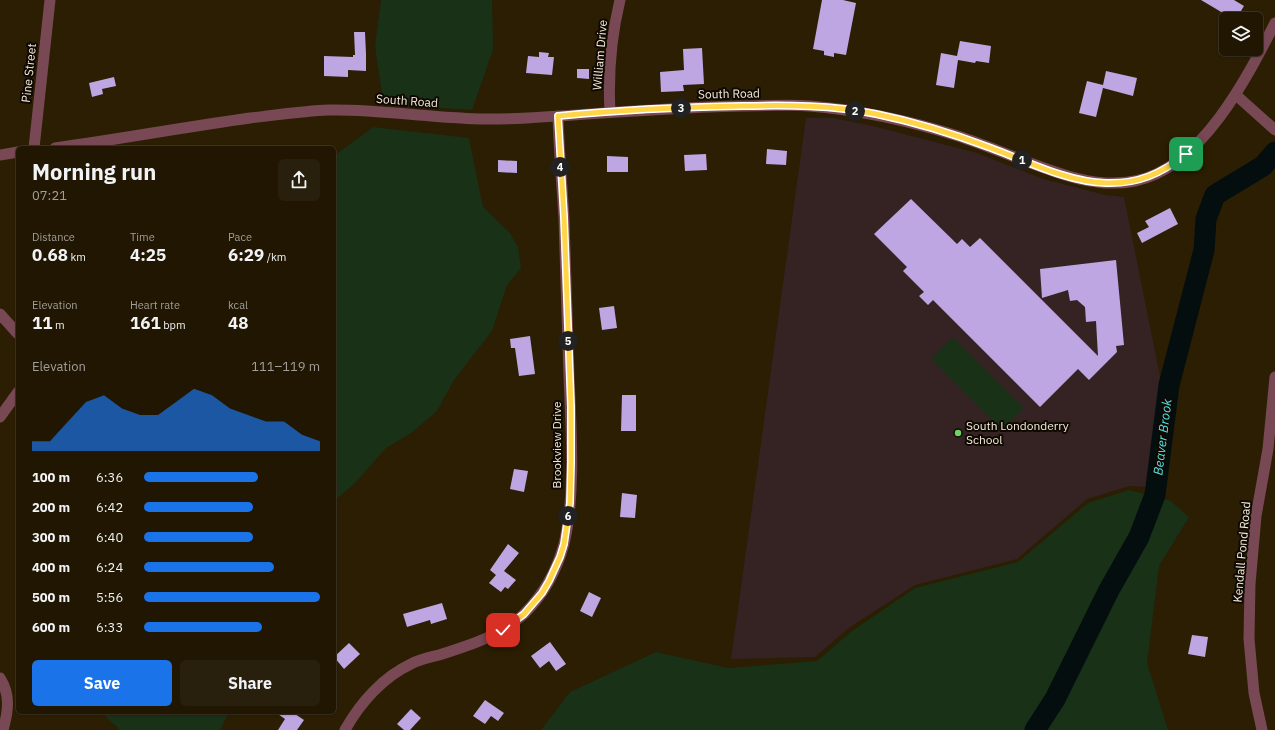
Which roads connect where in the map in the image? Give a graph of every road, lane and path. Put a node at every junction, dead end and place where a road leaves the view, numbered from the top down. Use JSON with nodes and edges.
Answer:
{"nodes":[{"id":1,"x":50,"y":0,"type":"edge"},
{"id":2,"x":620,"y":0,"type":"edge"},
{"id":3,"x":1275,"y":23,"type":"edge"},
{"id":4,"x":1236,"y":95,"type":"junction"},
{"id":5,"x":610,"y":112,"type":"junction"},
{"id":6,"x":558,"y":116,"type":"junction"},
{"id":7,"x":1275,"y":130,"type":"edge"},
{"id":8,"x":34,"y":146,"type":"edge"},
{"id":9,"x":68,"y":146,"type":"edge"},
{"id":10,"x":16,"y":152,"type":"edge"},
{"id":11,"x":0,"y":155,"type":"edge"},
{"id":12,"x":0,"y":314,"type":"edge"},
{"id":13,"x":16,"y":332,"type":"edge"},
{"id":14,"x":1275,"y":377,"type":"edge"},
{"id":15,"x":16,"y":395,"type":"edge"},
{"id":16,"x":0,"y":417,"type":"edge"},
{"id":17,"x":0,"y":678,"type":"edge"},
{"id":18,"x":2,"y":730,"type":"edge"},
{"id":19,"x":345,"y":730,"type":"edge"},
{"id":20,"x":1262,"y":730,"type":"edge"}],
"edges":[{"from":1,"to":8,"type":"street","name":"Pine Street"},
{"from":2,"to":5,"type":"street","name":"William Drive"},
{"from":3,"to":4,"type":"street"},
{"from":4,"to":5,"type":"street","name":"South Road"},
{"from":4,"to":7,"type":"street"},
{"from":5,"to":6,"type":"street","name":"South Road"},
{"from":6,"to":9,"type":"street","name":"South Road"},
{"from":6,"to":19,"type":"street","name":"Brookview Drive"},
{"from":10,"to":11,"type":"street"},
{"from":12,"to":13,"type":"street"},
{"from":14,"to":20,"type":"street","name":"Kendall Pond Road"},
{"from":15,"to":16,"type":"street"},
{"from":17,"to":18,"type":"street"}]}
